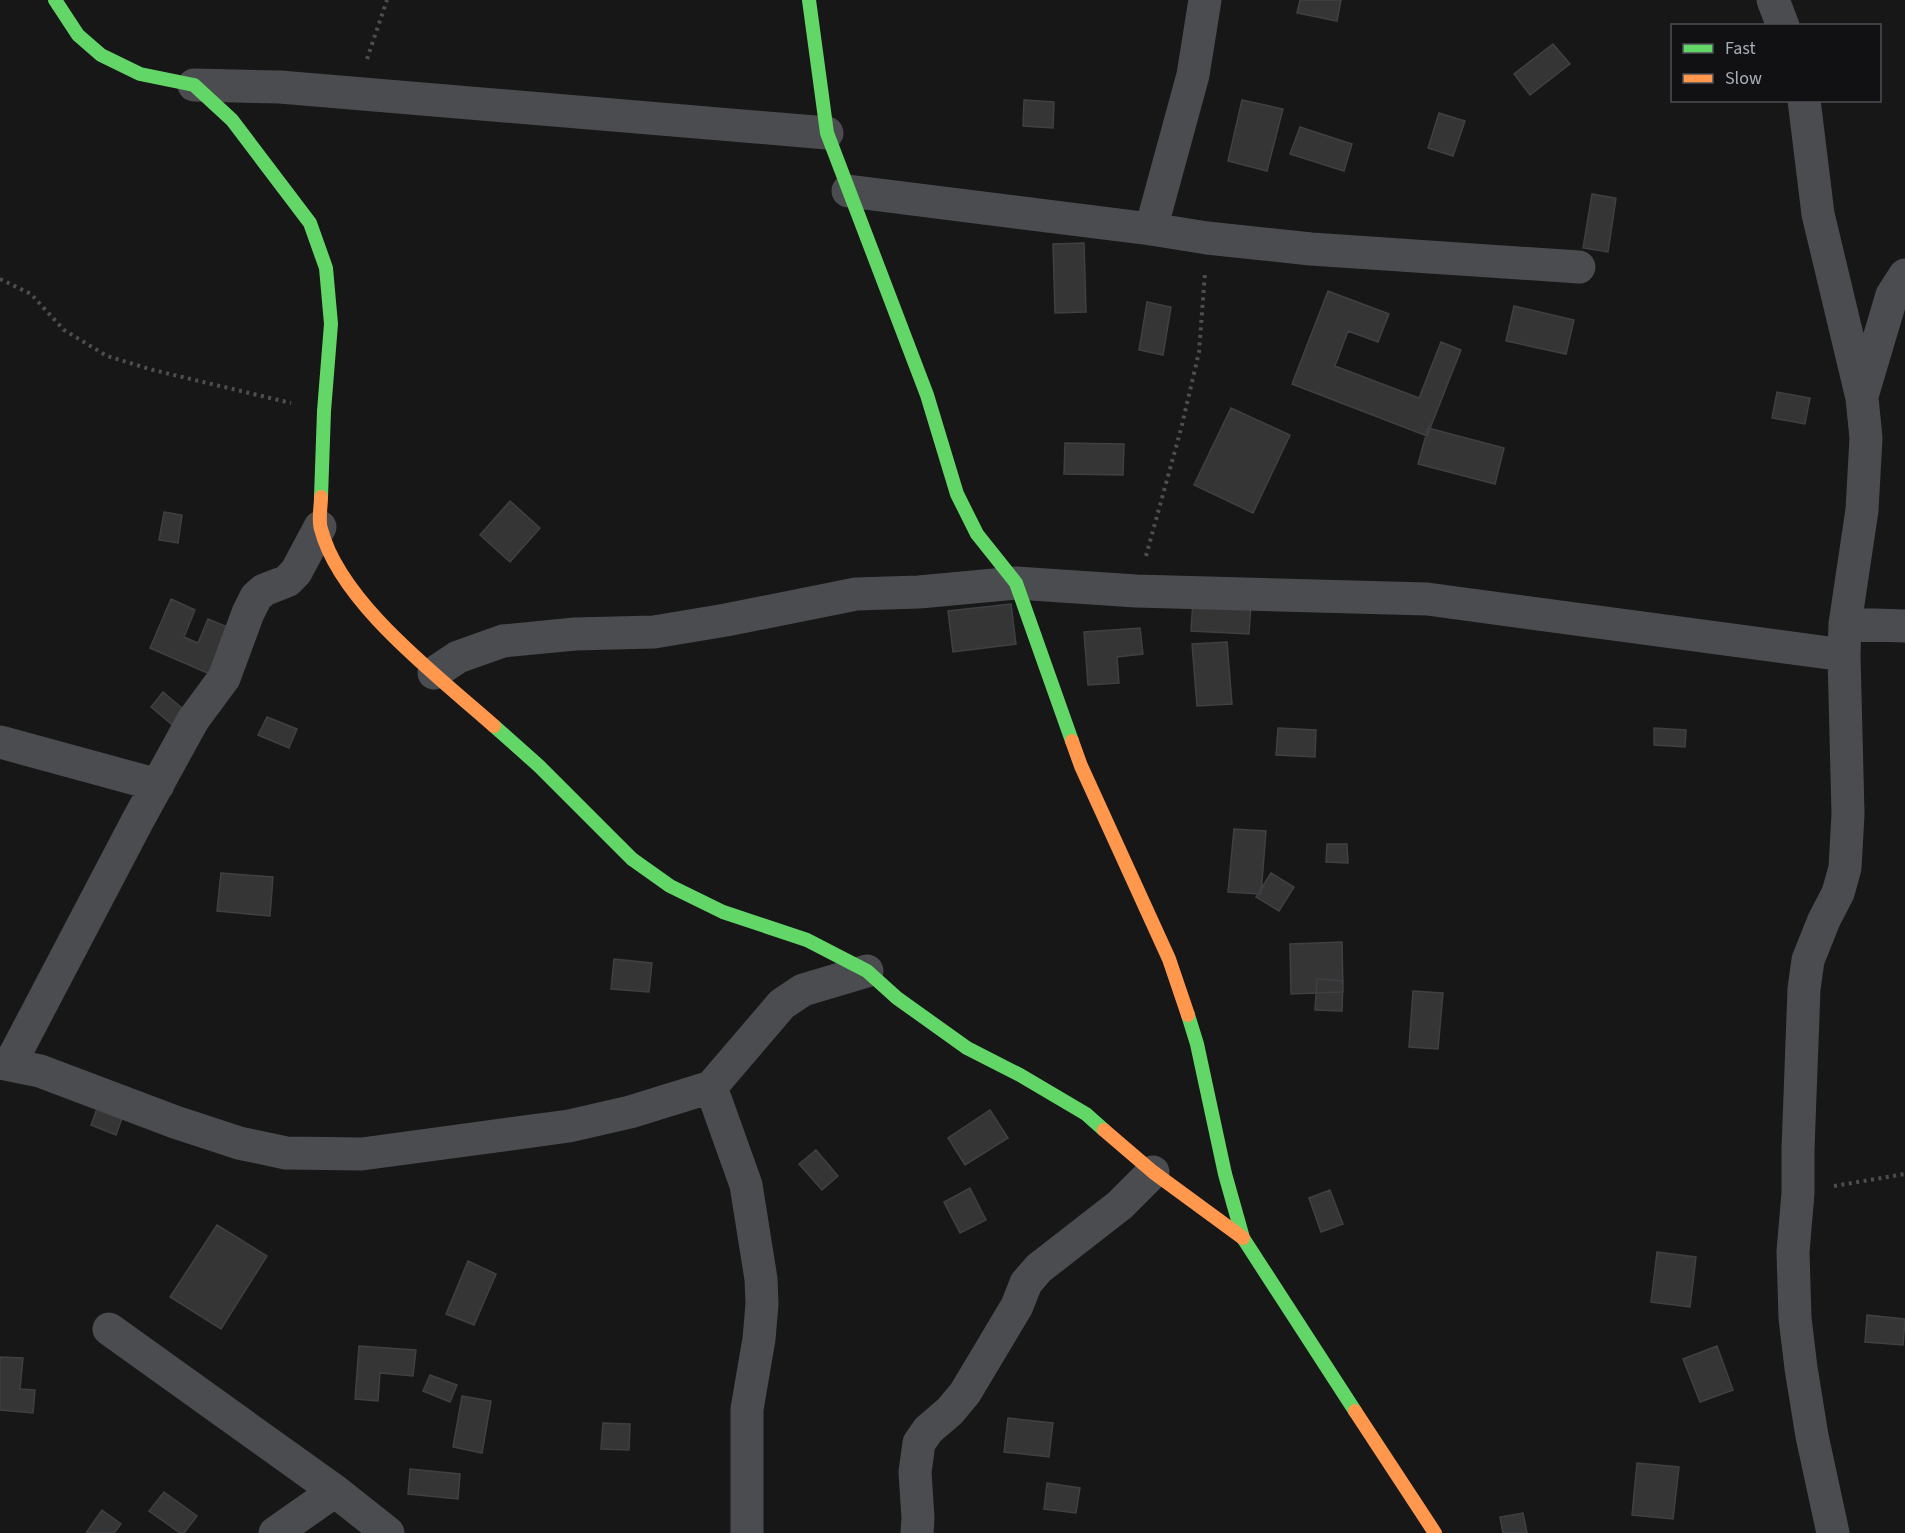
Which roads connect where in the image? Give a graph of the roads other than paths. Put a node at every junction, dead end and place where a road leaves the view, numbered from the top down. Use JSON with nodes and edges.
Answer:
{"nodes":[{"id":1,"x":55,"y":0,"type":"edge"},
{"id":2,"x":809,"y":0,"type":"edge"},
{"id":3,"x":1204,"y":0,"type":"edge"},
{"id":4,"x":1773,"y":0,"type":"edge"},
{"id":5,"x":1782,"y":24,"type":"edge"},
{"id":6,"x":194,"y":85,"type":"junction"},
{"id":7,"x":1804,"y":102,"type":"edge"},
{"id":8,"x":828,"y":134,"type":"junction"},
{"id":9,"x":848,"y":191,"type":"junction"},
{"id":10,"x":1151,"y":229,"type":"junction"},
{"id":11,"x":1579,"y":267,"type":"dead end"},
{"id":12,"x":1905,"y":275,"type":"edge"},
{"id":13,"x":1862,"y":398,"type":"junction"},
{"id":14,"x":321,"y":527,"type":"junction"},
{"id":15,"x":1016,"y":583,"type":"junction"},
{"id":16,"x":1905,"y":626,"type":"edge"},
{"id":17,"x":1844,"y":640,"type":"junction"},
{"id":18,"x":434,"y":673,"type":"junction"},
{"id":19,"x":0,"y":742,"type":"edge"},
{"id":20,"x":158,"y":785,"type":"junction"},
{"id":21,"x":867,"y":971,"type":"junction"},
{"id":22,"x":5,"y":1063,"type":"edge"},
{"id":23,"x":711,"y":1087,"type":"junction"},
{"id":24,"x":1153,"y":1172,"type":"junction"},
{"id":25,"x":1243,"y":1239,"type":"junction"},
{"id":26,"x":109,"y":1329,"type":"dead end"},
{"id":27,"x":335,"y":1491,"type":"junction"},
{"id":28,"x":275,"y":1533,"type":"edge"},
{"id":29,"x":388,"y":1533,"type":"edge"},
{"id":30,"x":747,"y":1533,"type":"edge"},
{"id":31,"x":916,"y":1533,"type":"edge"},
{"id":32,"x":1435,"y":1533,"type":"edge"},
{"id":33,"x":1833,"y":1533,"type":"edge"}],
"edges":[{"from":1,"to":6,"type":"street"},
{"from":2,"to":8,"type":"street"},
{"from":3,"to":10,"type":"street"},
{"from":4,"to":5,"type":"street"},
{"from":6,"to":8,"type":"street"},
{"from":6,"to":14,"type":"street"},
{"from":7,"to":13,"type":"street"},
{"from":8,"to":9,"type":"street"},
{"from":9,"to":10,"type":"street"},
{"from":9,"to":15,"type":"street"},
{"from":10,"to":11,"type":"street"},
{"from":12,"to":13,"type":"street"},
{"from":13,"to":17,"type":"street"},
{"from":14,"to":18,"type":"street"},
{"from":14,"to":20,"type":"street"},
{"from":15,"to":17,"type":"street"},
{"from":15,"to":18,"type":"street"},
{"from":15,"to":25,"type":"street"},
{"from":16,"to":17,"type":"street"},
{"from":17,"to":33,"type":"street"},
{"from":18,"to":21,"type":"street"},
{"from":19,"to":20,"type":"street"},
{"from":20,"to":22,"type":"street"},
{"from":21,"to":23,"type":"street"},
{"from":21,"to":24,"type":"street"},
{"from":22,"to":23,"type":"street"},
{"from":23,"to":30,"type":"street"},
{"from":24,"to":25,"type":"street"},
{"from":24,"to":31,"type":"street"},
{"from":25,"to":32,"type":"street"},
{"from":26,"to":27,"type":"street"},
{"from":27,"to":28,"type":"street"},
{"from":27,"to":29,"type":"street"}]}
